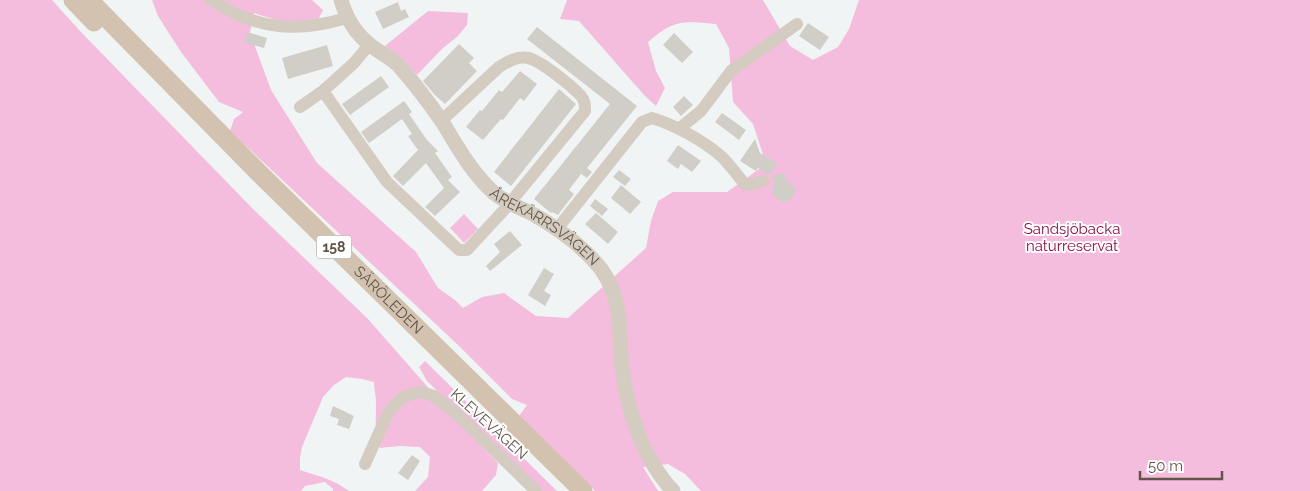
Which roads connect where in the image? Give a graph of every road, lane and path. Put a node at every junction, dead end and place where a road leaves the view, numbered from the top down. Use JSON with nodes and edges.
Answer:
{"nodes":[{"id":1,"x":72,"y":0,"type":"edge"},
{"id":2,"x":90,"y":0,"type":"edge"},
{"id":3,"x":210,"y":0,"type":"edge"},
{"id":4,"x":341,"y":0,"type":"edge"},
{"id":5,"x":347,"y":18,"type":"junction"},
{"id":6,"x":797,"y":24,"type":"dead end"},
{"id":7,"x":369,"y":45,"type":"junction"},
{"id":8,"x":323,"y":91,"type":"junction"},
{"id":9,"x":300,"y":108,"type":"dead end"},
{"id":10,"x":441,"y":121,"type":"junction"},
{"id":11,"x":680,"y":128,"type":"junction"},
{"id":12,"x":763,"y":181,"type":"dead end"},
{"id":13,"x":509,"y":203,"type":"junction"},
{"id":14,"x":557,"y":228,"type":"junction"},
{"id":15,"x":365,"y":464,"type":"dead end"},
{"id":16,"x":536,"y":491,"type":"edge"},
{"id":17,"x":565,"y":491,"type":"edge"},
{"id":18,"x":583,"y":491,"type":"edge"},
{"id":19,"x":673,"y":491,"type":"edge"}],
"edges":[{"from":1,"to":17,"type":"main road","name":"SÄRÖLEDEN","number":"158"},
{"from":2,"to":18,"type":"main road","name":"SÄRÖLEDEN","number":"158"},
{"from":3,"to":5,"type":"street"},
{"from":4,"to":5,"type":"street","name":"ÅREKÄRRSVÄGEN"},
{"from":5,"to":7,"type":"street","name":"ÅREKÄRRSVÄGEN"},
{"from":6,"to":11,"type":"street"},
{"from":7,"to":8,"type":"street"},
{"from":7,"to":10,"type":"street","name":"ÅREKÄRRSVÄGEN"},
{"from":8,"to":9,"type":"street"},
{"from":8,"to":13,"type":"street"},
{"from":10,"to":13,"type":"street","name":"ÅREKÄRRSVÄGEN"},
{"from":10,"to":13,"type":"street"},
{"from":11,"to":12,"type":"street"},
{"from":11,"to":14,"type":"street"},
{"from":13,"to":14,"type":"street","name":"ÅREKÄRRSVÄGEN"},
{"from":14,"to":19,"type":"street","name":"ÅREKÄRRSVÄGEN"},
{"from":15,"to":16,"type":"street","name":"KLEVEVÄGEN"}]}
